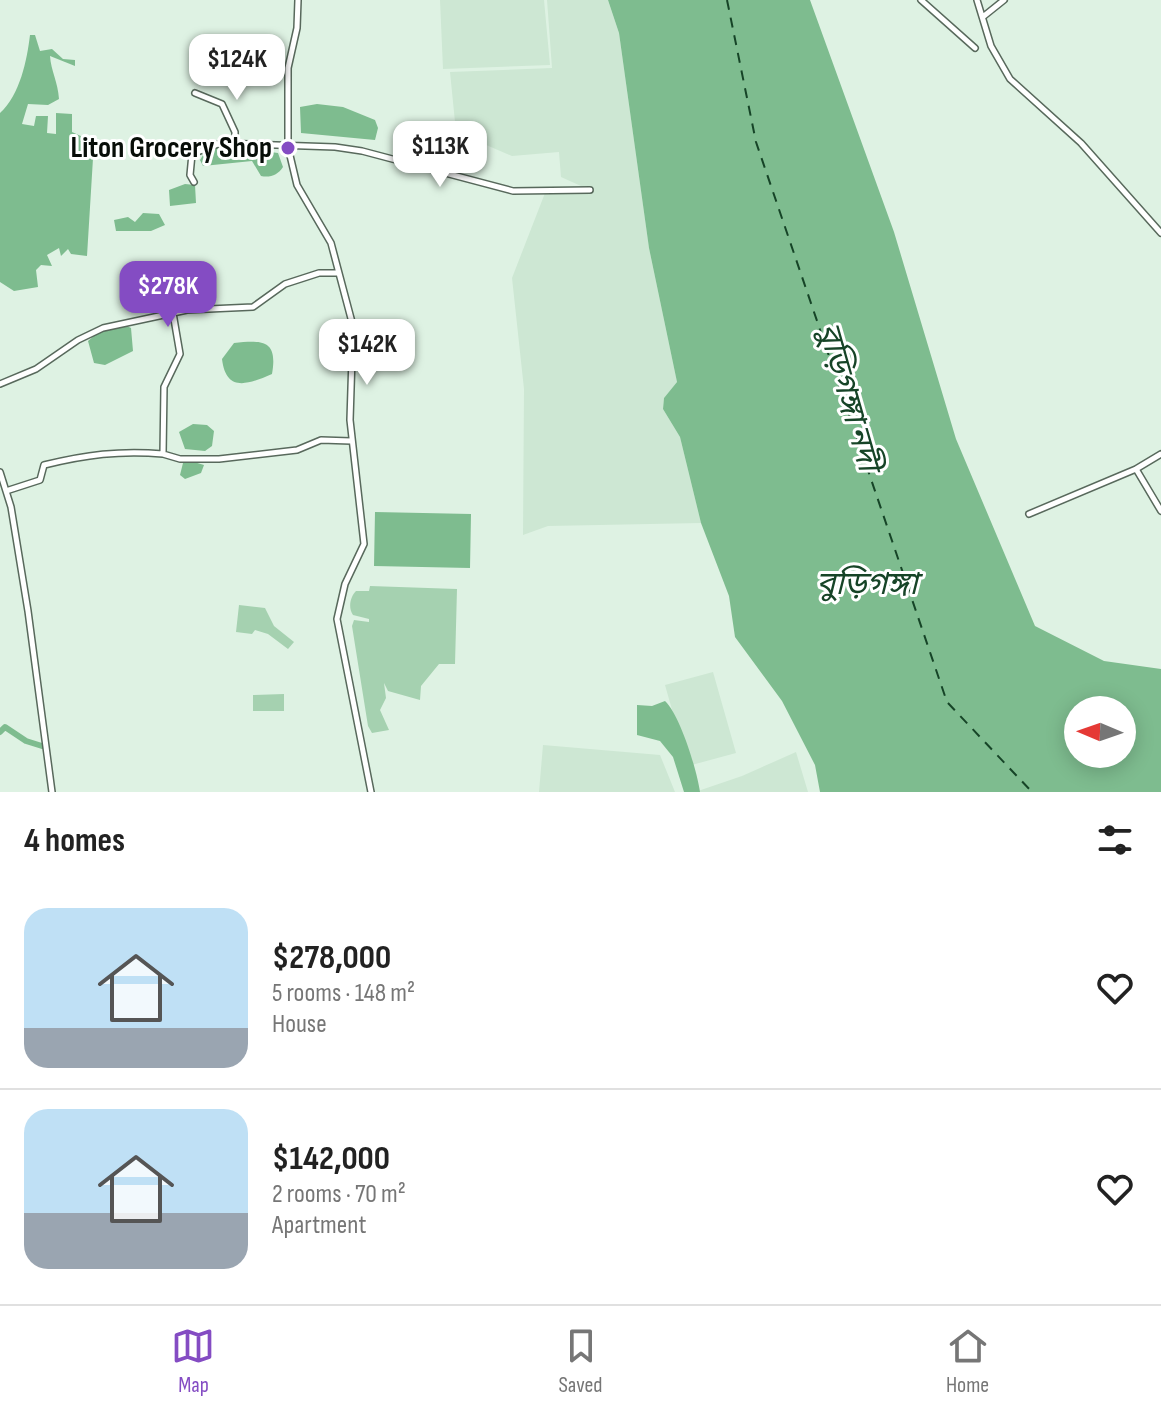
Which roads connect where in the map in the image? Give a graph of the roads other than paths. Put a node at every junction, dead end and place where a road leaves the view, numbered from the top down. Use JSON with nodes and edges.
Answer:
{"nodes":[{"id":1,"x":298,"y":0,"type":"edge"},
{"id":2,"x":921,"y":0,"type":"edge"},
{"id":3,"x":977,"y":0,"type":"edge"},
{"id":4,"x":1004,"y":0,"type":"edge"},
{"id":5,"x":984,"y":16,"type":"junction"},
{"id":6,"x":975,"y":48,"type":"dead end"},
{"id":7,"x":195,"y":93,"type":"dead end"},
{"id":8,"x":235,"y":143,"type":"junction"},
{"id":9,"x":288,"y":147,"type":"junction"},
{"id":10,"x":194,"y":182,"type":"dead end"},
{"id":11,"x":590,"y":190,"type":"dead end"},
{"id":12,"x":1161,"y":233,"type":"edge"},
{"id":13,"x":337,"y":273,"type":"junction"},
{"id":14,"x":173,"y":313,"type":"junction"},
{"id":15,"x":0,"y":384,"type":"edge"},
{"id":16,"x":351,"y":441,"type":"junction"},
{"id":17,"x":163,"y":454,"type":"junction"},
{"id":18,"x":1161,"y":454,"type":"edge"},
{"id":19,"x":1136,"y":469,"type":"junction"},
{"id":20,"x":0,"y":472,"type":"edge"},
{"id":21,"x":6,"y":491,"type":"junction"},
{"id":22,"x":1161,"y":511,"type":"edge"},
{"id":23,"x":1029,"y":514,"type":"dead end"},
{"id":24,"x":52,"y":792,"type":"edge"},
{"id":25,"x":371,"y":792,"type":"edge"}],
"edges":[{"from":1,"to":9,"type":"street"},
{"from":2,"to":6,"type":"street"},
{"from":3,"to":5,"type":"street"},
{"from":4,"to":5,"type":"street"},
{"from":5,"to":12,"type":"street"},
{"from":7,"to":8,"type":"street"},
{"from":8,"to":9,"type":"street"},
{"from":8,"to":10,"type":"street"},
{"from":9,"to":11,"type":"street"},
{"from":9,"to":13,"type":"street"},
{"from":13,"to":14,"type":"street"},
{"from":13,"to":16,"type":"street"},
{"from":14,"to":15,"type":"street"},
{"from":14,"to":17,"type":"street"},
{"from":16,"to":17,"type":"street"},
{"from":16,"to":25,"type":"street"},
{"from":17,"to":21,"type":"street"},
{"from":18,"to":19,"type":"street"},
{"from":19,"to":22,"type":"street"},
{"from":19,"to":23,"type":"street"},
{"from":20,"to":21,"type":"street"},
{"from":21,"to":24,"type":"street"}]}
